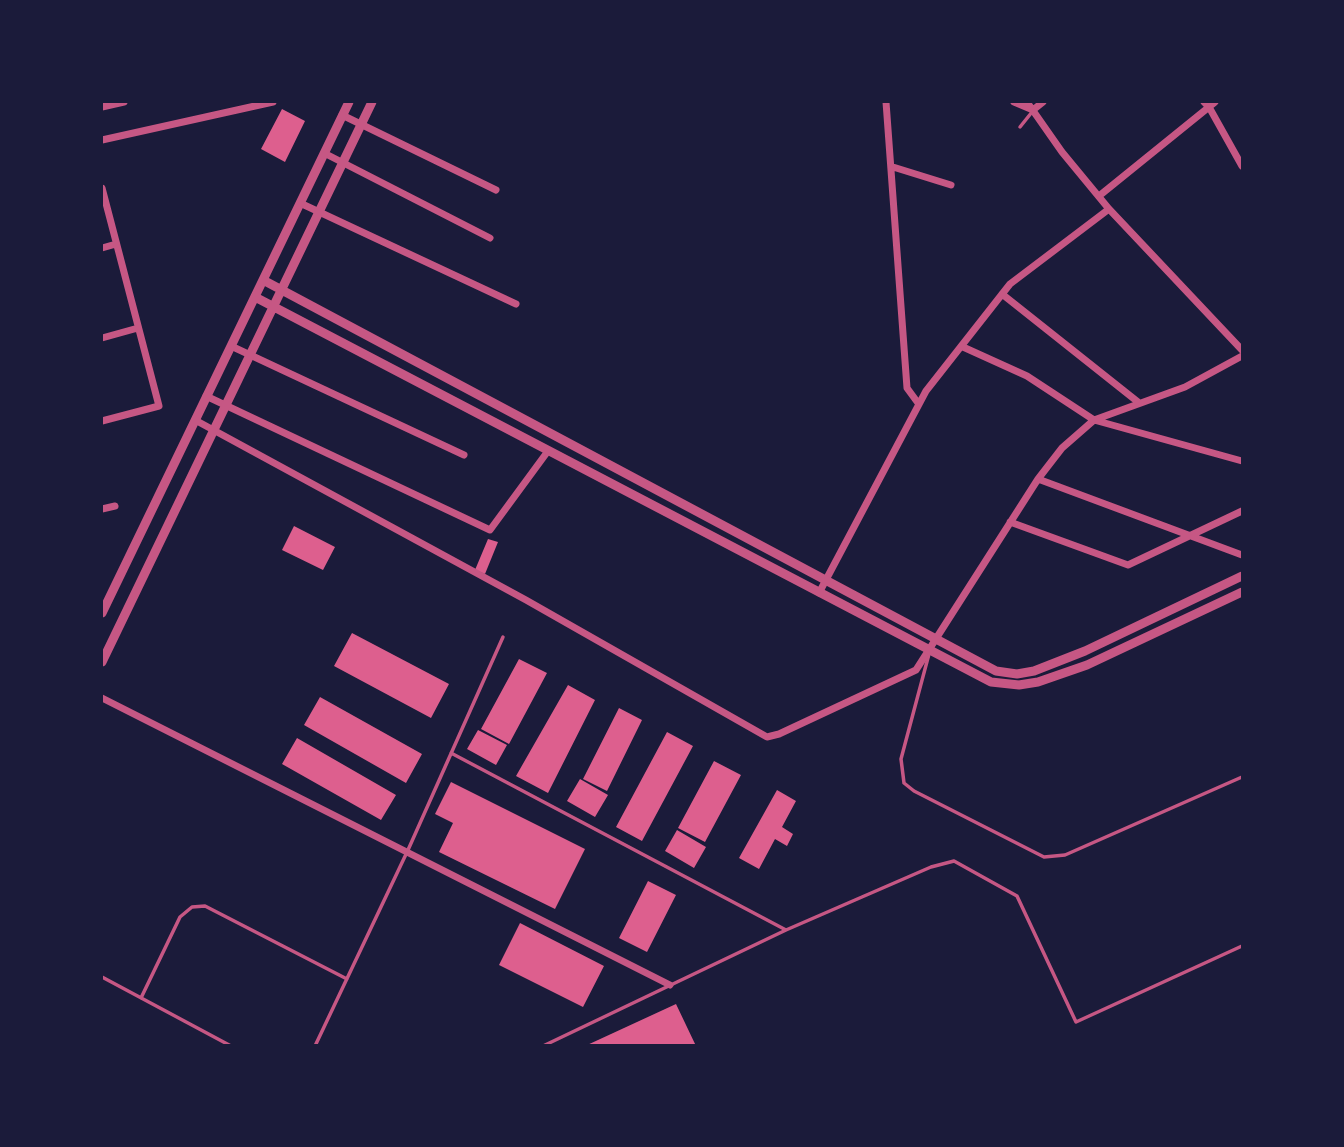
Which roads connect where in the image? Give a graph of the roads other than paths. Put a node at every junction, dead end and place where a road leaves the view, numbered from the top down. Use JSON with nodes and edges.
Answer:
{"nodes":[{"id":1,"x":124,"y":102,"type":"edge"},
{"id":2,"x":273,"y":102,"type":"edge"},
{"id":3,"x":349,"y":102,"type":"edge"},
{"id":4,"x":372,"y":102,"type":"edge"},
{"id":5,"x":886,"y":102,"type":"edge"},
{"id":6,"x":1014,"y":102,"type":"edge"},
{"id":7,"x":1027,"y":102,"type":"edge"},
{"id":8,"x":1044,"y":102,"type":"edge"},
{"id":9,"x":1209,"y":103,"type":"edge"},
{"id":10,"x":102,"y":107,"type":"edge"},
{"id":11,"x":1033,"y":110,"type":"junction"},
{"id":12,"x":342,"y":115,"type":"junction"},
{"id":13,"x":362,"y":122,"type":"junction"},
{"id":14,"x":1020,"y":127,"type":"dead end"},
{"id":15,"x":102,"y":140,"type":"edge"},
{"id":16,"x":324,"y":153,"type":"junction"},
{"id":17,"x":344,"y":161,"type":"junction"},
{"id":18,"x":1242,"y":166,"type":"edge"},
{"id":19,"x":893,"y":167,"type":"junction"},
{"id":20,"x":951,"y":185,"type":"dead end"},
{"id":21,"x":102,"y":188,"type":"edge"},
{"id":22,"x":496,"y":190,"type":"dead end"},
{"id":23,"x":1099,"y":196,"type":"junction"},
{"id":24,"x":300,"y":203,"type":"junction"},
{"id":25,"x":1109,"y":209,"type":"junction"},
{"id":26,"x":320,"y":212,"type":"junction"},
{"id":27,"x":490,"y":238,"type":"dead end"},
{"id":28,"x":116,"y":244,"type":"junction"},
{"id":29,"x":102,"y":248,"type":"edge"},
{"id":30,"x":263,"y":280,"type":"junction"},
{"id":31,"x":282,"y":290,"type":"junction"},
{"id":32,"x":1002,"y":294,"type":"junction"},
{"id":33,"x":255,"y":297,"type":"junction"},
{"id":34,"x":516,"y":304,"type":"dead end"},
{"id":35,"x":274,"y":307,"type":"junction"},
{"id":36,"x":138,"y":328,"type":"junction"},
{"id":37,"x":102,"y":338,"type":"edge"},
{"id":38,"x":231,"y":346,"type":"junction"},
{"id":39,"x":963,"y":347,"type":"junction"},
{"id":40,"x":1242,"y":350,"type":"edge"},
{"id":41,"x":1242,"y":355,"type":"edge"},
{"id":42,"x":250,"y":356,"type":"junction"},
{"id":43,"x":206,"y":396,"type":"junction"},
{"id":44,"x":918,"y":402,"type":"junction"},
{"id":45,"x":1138,"y":402,"type":"junction"},
{"id":46,"x":227,"y":405,"type":"junction"},
{"id":47,"x":195,"y":420,"type":"junction"},
{"id":48,"x":1094,"y":420,"type":"junction"},
{"id":49,"x":102,"y":421,"type":"edge"},
{"id":50,"x":216,"y":430,"type":"junction"},
{"id":51,"x":548,"y":451,"type":"junction"},
{"id":52,"x":464,"y":455,"type":"dead end"},
{"id":53,"x":1242,"y":461,"type":"edge"},
{"id":54,"x":1038,"y":479,"type":"junction"},
{"id":55,"x":115,"y":506,"type":"dead end"},
{"id":56,"x":102,"y":509,"type":"edge"},
{"id":57,"x":1242,"y":511,"type":"edge"},
{"id":58,"x":1010,"y":522,"type":"junction"},
{"id":59,"x":1190,"y":535,"type":"junction"},
{"id":60,"x":1242,"y":555,"type":"edge"},
{"id":61,"x":1242,"y":576,"type":"edge"},
{"id":62,"x":825,"y":581,"type":"junction"},
{"id":63,"x":1242,"y":592,"type":"edge"},
{"id":64,"x":819,"y":593,"type":"junction"},
{"id":65,"x":102,"y":614,"type":"edge"},
{"id":66,"x":503,"y":637,"type":"dead end"},
{"id":67,"x":937,"y":640,"type":"junction"},
{"id":68,"x":930,"y":652,"type":"junction"},
{"id":69,"x":102,"y":662,"type":"edge"},
{"id":70,"x":102,"y":698,"type":"edge"},
{"id":71,"x":451,"y":753,"type":"junction"},
{"id":72,"x":1242,"y":777,"type":"edge"},
{"id":73,"x":408,"y":850,"type":"junction"},
{"id":74,"x":786,"y":930,"type":"junction"},
{"id":75,"x":1242,"y":946,"type":"edge"},
{"id":76,"x":102,"y":977,"type":"edge"},
{"id":77,"x":347,"y":979,"type":"junction"},
{"id":78,"x":670,"y":985,"type":"junction"},
{"id":79,"x":141,"y":998,"type":"junction"},
{"id":80,"x":231,"y":1045,"type":"edge"},
{"id":81,"x":316,"y":1045,"type":"edge"},
{"id":82,"x":543,"y":1045,"type":"edge"}],
"edges":[{"from":1,"to":10,"type":"street"},
{"from":2,"to":15,"type":"street"},
{"from":3,"to":12,"type":"street"},
{"from":4,"to":13,"type":"street"},
{"from":5,"to":19,"type":"street"},
{"from":6,"to":11,"type":"street"},
{"from":7,"to":11,"type":"street"},
{"from":8,"to":11,"type":"street"},
{"from":9,"to":18,"type":"street"},
{"from":9,"to":23,"type":"street"},
{"from":11,"to":14,"type":"lane"},
{"from":11,"to":23,"type":"street"},
{"from":12,"to":13,"type":"street"},
{"from":12,"to":16,"type":"street"},
{"from":13,"to":17,"type":"street"},
{"from":13,"to":22,"type":"street"},
{"from":16,"to":17,"type":"street"},
{"from":16,"to":24,"type":"street"},
{"from":17,"to":26,"type":"street"},
{"from":17,"to":27,"type":"street"},
{"from":19,"to":20,"type":"street"},
{"from":19,"to":44,"type":"street"},
{"from":21,"to":28,"type":"street"},
{"from":23,"to":25,"type":"street"},
{"from":24,"to":26,"type":"street"},
{"from":24,"to":30,"type":"street"},
{"from":25,"to":32,"type":"street"},
{"from":25,"to":40,"type":"street"},
{"from":26,"to":31,"type":"street"},
{"from":26,"to":34,"type":"street"},
{"from":28,"to":29,"type":"street"},
{"from":28,"to":36,"type":"street"},
{"from":30,"to":31,"type":"street"},
{"from":30,"to":33,"type":"street"},
{"from":31,"to":35,"type":"street"},
{"from":31,"to":62,"type":"street"},
{"from":32,"to":39,"type":"street"},
{"from":32,"to":45,"type":"street"},
{"from":33,"to":35,"type":"street"},
{"from":33,"to":38,"type":"street"},
{"from":35,"to":42,"type":"street"},
{"from":35,"to":51,"type":"street"},
{"from":36,"to":37,"type":"street"},
{"from":36,"to":49,"type":"street"},
{"from":38,"to":42,"type":"street"},
{"from":38,"to":43,"type":"street"},
{"from":39,"to":44,"type":"street"},
{"from":39,"to":48,"type":"street"},
{"from":41,"to":45,"type":"street"},
{"from":42,"to":46,"type":"street"},
{"from":42,"to":52,"type":"street"},
{"from":43,"to":46,"type":"street"},
{"from":43,"to":47,"type":"street"},
{"from":44,"to":62,"type":"street"},
{"from":45,"to":48,"type":"street"},
{"from":46,"to":50,"type":"street"},
{"from":46,"to":51,"type":"street"},
{"from":47,"to":50,"type":"street"},
{"from":47,"to":65,"type":"street"},
{"from":48,"to":53,"type":"street"},
{"from":48,"to":54,"type":"street"},
{"from":50,"to":68,"type":"street"},
{"from":50,"to":69,"type":"street"},
{"from":51,"to":64,"type":"street"},
{"from":54,"to":58,"type":"street"},
{"from":54,"to":59,"type":"street"},
{"from":55,"to":56,"type":"street"},
{"from":57,"to":59,"type":"street"},
{"from":58,"to":59,"type":"street"},
{"from":58,"to":67,"type":"street"},
{"from":59,"to":60,"type":"street"},
{"from":61,"to":67,"type":"street"},
{"from":62,"to":64,"type":"street"},
{"from":62,"to":67,"type":"street"},
{"from":63,"to":68,"type":"street"},
{"from":64,"to":68,"type":"street"},
{"from":66,"to":71,"type":"lane"},
{"from":67,"to":68,"type":"street"},
{"from":68,"to":72,"type":"lane"},
{"from":70,"to":73,"type":"street"},
{"from":71,"to":73,"type":"lane"},
{"from":71,"to":74,"type":"lane"},
{"from":73,"to":77,"type":"lane"},
{"from":73,"to":78,"type":"street"},
{"from":74,"to":75,"type":"lane"},
{"from":74,"to":78,"type":"lane"},
{"from":76,"to":79,"type":"lane"},
{"from":77,"to":79,"type":"lane"},
{"from":77,"to":81,"type":"lane"},
{"from":78,"to":82,"type":"lane"},
{"from":79,"to":80,"type":"lane"}]}
